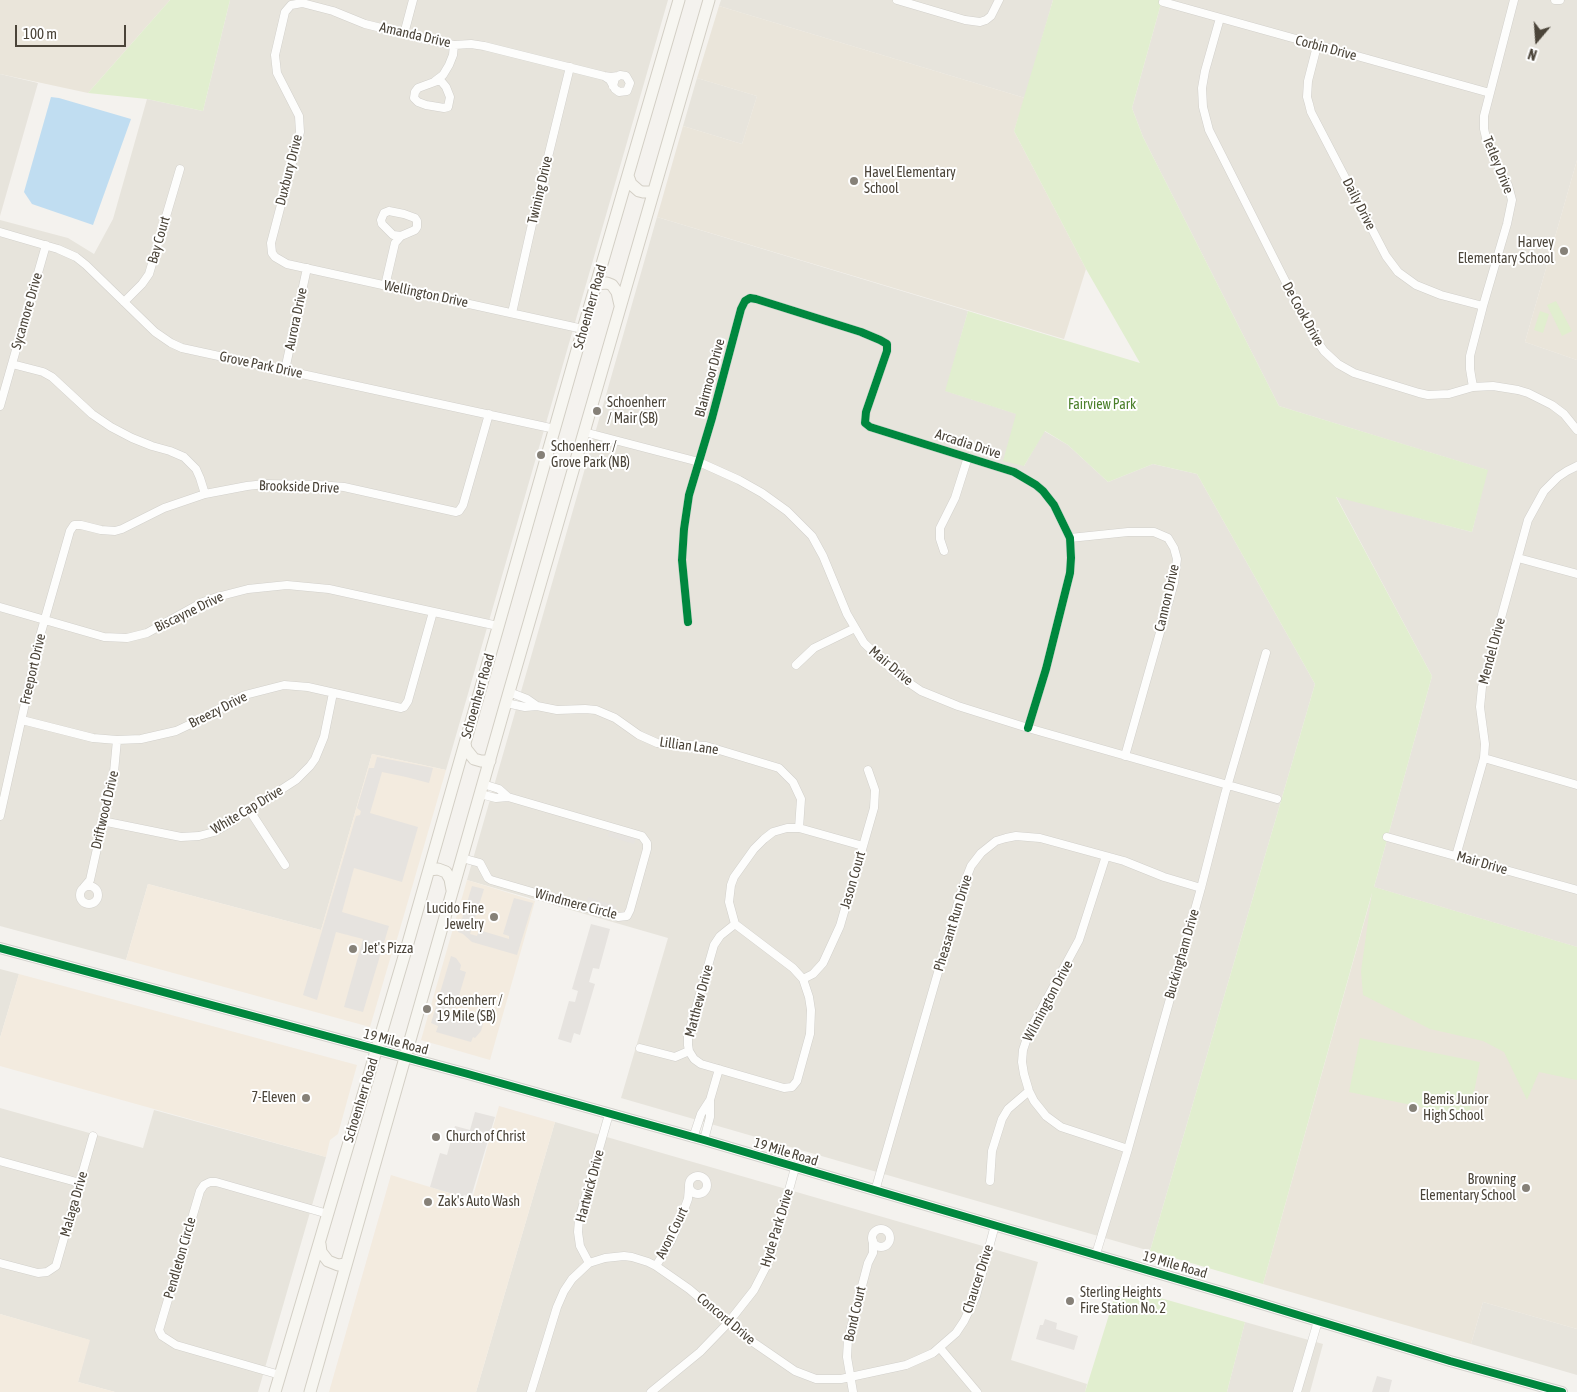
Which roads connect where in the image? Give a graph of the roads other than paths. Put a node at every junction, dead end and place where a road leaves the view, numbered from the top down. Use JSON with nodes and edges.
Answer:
{"nodes":[{"id":1,"x":413,"y":0,"type":"edge"},
{"id":2,"x":679,"y":0,"type":"edge"},
{"id":3,"x":709,"y":0,"type":"edge"},
{"id":4,"x":897,"y":0,"type":"edge"},
{"id":5,"x":999,"y":0,"type":"edge"},
{"id":6,"x":1514,"y":0,"type":"edge"},
{"id":7,"x":1556,"y":0,"type":"edge"},
{"id":8,"x":1560,"y":0,"type":"edge"},
{"id":9,"x":1163,"y":2,"type":"dead end"},
{"id":10,"x":291,"y":5,"type":"joint"},
{"id":11,"x":1220,"y":18,"type":"junction"},
{"id":12,"x":404,"y":34,"type":"junction"},
{"id":13,"x":454,"y":45,"type":"junction"},
{"id":14,"x":1317,"y":46,"type":"junction"},
{"id":15,"x":570,"y":67,"type":"junction"},
{"id":16,"x":443,"y":75,"type":"junction"},
{"id":17,"x":604,"y":76,"type":"junction"},
{"id":18,"x":618,"y":76,"type":"junction"},
{"id":19,"x":434,"y":82,"type":"junction"},
{"id":20,"x":614,"y":86,"type":"junction"},
{"id":21,"x":446,"y":87,"type":"junction"},
{"id":22,"x":1490,"y":93,"type":"junction"},
{"id":23,"x":180,"y":169,"type":"dead end"},
{"id":24,"x":628,"y":176,"type":"junction"},
{"id":25,"x":653,"y":192,"type":"junction"},
{"id":26,"x":0,"y":232,"type":"edge"},
{"id":27,"x":391,"y":232,"type":"junction"},
{"id":28,"x":401,"y":236,"type":"junction"},
{"id":29,"x":395,"y":243,"type":"junction"},
{"id":30,"x":46,"y":245,"type":"junction"},
{"id":31,"x":272,"y":253,"type":"joint"},
{"id":32,"x":306,"y":268,"type":"junction"},
{"id":33,"x":596,"y":284,"type":"junction"},
{"id":34,"x":385,"y":286,"type":"junction"},
{"id":35,"x":746,"y":301,"type":"joint"},
{"id":36,"x":124,"y":302,"type":"junction"},
{"id":37,"x":1483,"y":306,"type":"junction"},
{"id":38,"x":620,"y":307,"type":"junction"},
{"id":39,"x":512,"y":313,"type":"junction"},
{"id":40,"x":583,"y":329,"type":"junction"},
{"id":41,"x":12,"y":364,"type":"junction"},
{"id":42,"x":285,"y":370,"type":"junction"},
{"id":43,"x":1473,"y":388,"type":"junction"},
{"id":44,"x":0,"y":406,"type":"edge"},
{"id":45,"x":490,"y":414,"type":"junction"},
{"id":46,"x":555,"y":429,"type":"junction"},
{"id":47,"x":1577,"y":430,"type":"edge"},
{"id":48,"x":584,"y":432,"type":"junction"},
{"id":49,"x":968,"y":457,"type":"junction"},
{"id":50,"x":699,"y":462,"type":"junction"},
{"id":51,"x":1577,"y":466,"type":"edge"},
{"id":52,"x":205,"y":494,"type":"junction"},
{"id":53,"x":74,"y":525,"type":"joint"},
{"id":54,"x":1070,"y":538,"type":"junction"},
{"id":55,"x":944,"y":551,"type":"dead end"},
{"id":56,"x":1518,"y":558,"type":"junction"},
{"id":57,"x":1577,"y":574,"type":"edge"},
{"id":58,"x":0,"y":607,"type":"edge"},
{"id":59,"x":433,"y":612,"type":"junction"},
{"id":60,"x":45,"y":620,"type":"junction"},
{"id":61,"x":688,"y":622,"type":"dead end"},
{"id":62,"x":498,"y":626,"type":"junction"},
{"id":63,"x":855,"y":628,"type":"junction"},
{"id":64,"x":1266,"y":653,"type":"dead end"},
{"id":65,"x":796,"y":665,"type":"dead end"},
{"id":66,"x":333,"y":693,"type":"junction"},
{"id":67,"x":508,"y":697,"type":"junction"},
{"id":68,"x":22,"y":720,"type":"junction"},
{"id":69,"x":1028,"y":728,"type":"junction"},
{"id":70,"x":117,"y":740,"type":"junction"},
{"id":71,"x":465,"y":743,"type":"junction"},
{"id":72,"x":1125,"y":756,"type":"junction"},
{"id":73,"x":1484,"y":758,"type":"junction"},
{"id":74,"x":490,"y":761,"type":"junction"},
{"id":75,"x":868,"y":770,"type":"dead end"},
{"id":76,"x":1228,"y":785,"type":"junction"},
{"id":77,"x":1577,"y":785,"type":"edge"},
{"id":78,"x":482,"y":789,"type":"junction"},
{"id":79,"x":1277,"y":800,"type":"dead end"},
{"id":80,"x":250,"y":811,"type":"junction"},
{"id":81,"x":0,"y":816,"type":"edge"},
{"id":82,"x":102,"y":821,"type":"junction"},
{"id":83,"x":799,"y":828,"type":"junction"},
{"id":84,"x":1387,"y":837,"type":"dead end"},
{"id":85,"x":863,"y":846,"type":"junction"},
{"id":86,"x":1106,"y":856,"type":"junction"},
{"id":87,"x":1456,"y":856,"type":"junction"},
{"id":88,"x":462,"y":858,"type":"junction"},
{"id":89,"x":285,"y":865,"type":"dead end"},
{"id":90,"x":428,"y":870,"type":"junction"},
{"id":91,"x":90,"y":880,"type":"junction"},
{"id":92,"x":84,"y":887,"type":"junction"},
{"id":93,"x":95,"y":888,"type":"junction"},
{"id":94,"x":1201,"y":888,"type":"junction"},
{"id":95,"x":452,"y":890,"type":"junction"},
{"id":96,"x":1577,"y":890,"type":"edge"},
{"id":97,"x":735,"y":924,"type":"junction"},
{"id":98,"x":0,"y":948,"type":"edge"},
{"id":99,"x":803,"y":979,"type":"junction"},
{"id":100,"x":640,"y":1048,"type":"dead end"},
{"id":101,"x":377,"y":1049,"type":"junction"},
{"id":102,"x":689,"y":1051,"type":"junction"},
{"id":103,"x":405,"y":1057,"type":"junction"},
{"id":104,"x":719,"y":1070,"type":"junction"},
{"id":105,"x":1029,"y":1091,"type":"junction"},
{"id":106,"x":710,"y":1100,"type":"junction"},
{"id":107,"x":609,"y":1114,"type":"junction"},
{"id":108,"x":93,"y":1136,"type":"dead end"},
{"id":109,"x":693,"y":1138,"type":"junction"},
{"id":110,"x":704,"y":1140,"type":"junction"},
{"id":111,"x":1128,"y":1149,"type":"junction"},
{"id":112,"x":0,"y":1161,"type":"edge"},
{"id":113,"x":795,"y":1168,"type":"junction"},
{"id":114,"x":990,"y":1181,"type":"dead end"},
{"id":115,"x":80,"y":1183,"type":"junction"},
{"id":116,"x":689,"y":1187,"type":"junction"},
{"id":117,"x":875,"y":1191,"type":"junction"},
{"id":118,"x":698,"y":1194,"type":"junction"},
{"id":119,"x":688,"y":1199,"type":"junction"},
{"id":120,"x":328,"y":1214,"type":"junction"},
{"id":121,"x":995,"y":1225,"type":"junction"},
{"id":122,"x":873,"y":1242,"type":"junction"},
{"id":123,"x":320,"y":1244,"type":"junction"},
{"id":124,"x":882,"y":1248,"type":"junction"},
{"id":125,"x":873,"y":1253,"type":"junction"},
{"id":126,"x":1096,"y":1254,"type":"junction"},
{"id":127,"x":0,"y":1263,"type":"edge"},
{"id":128,"x":589,"y":1263,"type":"junction"},
{"id":129,"x":346,"y":1264,"type":"junction"},
{"id":130,"x":656,"y":1266,"type":"junction"},
{"id":131,"x":1318,"y":1321,"type":"junction"},
{"id":132,"x":728,"y":1323,"type":"junction"},
{"id":133,"x":940,"y":1348,"type":"junction"},
{"id":134,"x":280,"y":1375,"type":"junction"},
{"id":135,"x":850,"y":1377,"type":"junction"},
{"id":136,"x":662,"y":1389,"type":"edge"},
{"id":137,"x":275,"y":1392,"type":"edge"},
{"id":138,"x":310,"y":1392,"type":"edge"},
{"id":139,"x":531,"y":1392,"type":"edge"},
{"id":140,"x":651,"y":1392,"type":"edge"},
{"id":141,"x":853,"y":1392,"type":"edge"},
{"id":142,"x":976,"y":1392,"type":"edge"},
{"id":143,"x":1297,"y":1392,"type":"edge"},
{"id":144,"x":1562,"y":1392,"type":"edge"}],
"edges":[{"from":1,"to":12,"type":"street"},
{"from":2,"to":24,"type":"main road","name":"Schoenherr Road"},
{"from":3,"to":25,"type":"main road","name":"Schoenherr Road"},
{"from":4,"to":5,"type":"street"},
{"from":6,"to":22,"type":"street","name":"Tetley Drive"},
{"from":7,"to":8,"type":"street"},
{"from":9,"to":11,"type":"street","name":"Corbin Drive"},
{"from":10,"to":12,"type":"street","name":"Amanda Drive"},
{"from":10,"to":31,"type":"street","name":"Duxbury Drive"},
{"from":11,"to":14,"type":"street","name":"Corbin Drive"},
{"from":11,"to":43,"type":"street","name":"De Cook Drive"},
{"from":12,"to":13,"type":"street","name":"Amanda Drive"},
{"from":13,"to":15,"type":"street","name":"Amanda Drive"},
{"from":13,"to":16,"type":"street"},
{"from":14,"to":22,"type":"street","name":"Corbin Drive"},
{"from":14,"to":37,"type":"street","name":"Daily Drive"},
{"from":15,"to":17,"type":"street","name":"Amanda Drive"},
{"from":15,"to":39,"type":"street","name":"Twining Drive"},
{"from":16,"to":19,"type":"street"},
{"from":16,"to":21,"type":"street"},
{"from":17,"to":18,"type":"street","name":"Amanda Drive"},
{"from":17,"to":20,"type":"street"},
{"from":18,"to":20,"type":"street"},
{"from":18,"to":20,"type":"street"},
{"from":19,"to":21,"type":"street"},
{"from":19,"to":21,"type":"street"},
{"from":22,"to":37,"type":"street","name":"Tetley Drive"},
{"from":23,"to":36,"type":"street","name":"Bay Court"},
{"from":24,"to":25,"type":"main road"},
{"from":24,"to":33,"type":"main road","name":"Schoenherr Road"},
{"from":25,"to":38,"type":"main road","name":"Schoenherr Road"},
{"from":26,"to":30,"type":"street","name":"Grove Park Drive"},
{"from":27,"to":28,"type":"street"},
{"from":27,"to":28,"type":"street"},
{"from":27,"to":29,"type":"street"},
{"from":28,"to":29,"type":"street"},
{"from":29,"to":34,"type":"street"},
{"from":30,"to":36,"type":"street","name":"Grove Park Drive"},
{"from":30,"to":41,"type":"street","name":"Sycamore Drive"},
{"from":31,"to":32,"type":"street","name":"Wellington Drive"},
{"from":32,"to":34,"type":"street","name":"Wellington Drive"},
{"from":32,"to":42,"type":"street","name":"Aurora Drive"},
{"from":33,"to":38,"type":"main road"},
{"from":33,"to":40,"type":"main road","name":"Schoenherr Road"},
{"from":34,"to":39,"type":"street","name":"Wellington Drive"},
{"from":35,"to":49,"type":"street","name":"Arcadia Drive"},
{"from":35,"to":50,"type":"street","name":"Blairmoor Drive"},
{"from":36,"to":42,"type":"street","name":"Grove Park Drive"},
{"from":37,"to":43,"type":"street","name":"Tetley Drive"},
{"from":38,"to":48,"type":"main road","name":"Schoenherr Road"},
{"from":39,"to":40,"type":"street","name":"Wellington Drive"},
{"from":40,"to":46,"type":"main road","name":"Schoenherr Road"},
{"from":41,"to":44,"type":"street","name":"Sycamore Drive"},
{"from":41,"to":52,"type":"street"},
{"from":42,"to":45,"type":"street","name":"Grove Park Drive"},
{"from":43,"to":47,"type":"street","name":"De Cook Drive"},
{"from":45,"to":46,"type":"street","name":"Grove Park Drive"},
{"from":45,"to":52,"type":"street","name":"Brookside Drive"},
{"from":46,"to":62,"type":"main road","name":"Schoenherr Road"},
{"from":48,"to":50,"type":"street","name":"Mair Drive"},
{"from":48,"to":67,"type":"main road","name":"Schoenherr Road"},
{"from":49,"to":54,"type":"street","name":"Arcadia Drive"},
{"from":49,"to":55,"type":"street"},
{"from":50,"to":61,"type":"street","name":"Blairmoor Drive"},
{"from":50,"to":63,"type":"street","name":"Mair Drive"},
{"from":51,"to":56,"type":"street","name":"Mendel Drive"},
{"from":52,"to":53,"type":"street","name":"Brookside Drive"},
{"from":53,"to":60,"type":"street","name":"Freeport Drive"},
{"from":54,"to":69,"type":"street","name":"Arcadia Drive"},
{"from":54,"to":72,"type":"street","name":"Cannon Drive"},
{"from":56,"to":57,"type":"street"},
{"from":56,"to":73,"type":"street","name":"Mendel Drive"},
{"from":58,"to":60,"type":"street","name":"Biscayne Drive"},
{"from":59,"to":60,"type":"street","name":"Biscayne Drive"},
{"from":59,"to":62,"type":"street","name":"Biscayne Drive"},
{"from":59,"to":66,"type":"street","name":"Breezy Drive"},
{"from":60,"to":68,"type":"street","name":"Freeport Drive"},
{"from":62,"to":71,"type":"main road","name":"Schoenherr Road"},
{"from":63,"to":65,"type":"street"},
{"from":63,"to":69,"type":"street","name":"Mair Drive"},
{"from":64,"to":76,"type":"street","name":"Buckingham Drive"},
{"from":66,"to":70,"type":"street","name":"Breezy Drive"},
{"from":66,"to":80,"type":"street","name":"White Cap Drive"},
{"from":67,"to":74,"type":"main road","name":"Schoenherr Road"},
{"from":67,"to":83,"type":"street","name":"Lillian Lane"},
{"from":68,"to":70,"type":"street","name":"Breezy Drive"},
{"from":68,"to":81,"type":"street","name":"Freeport Drive"},
{"from":69,"to":72,"type":"street","name":"Mair Drive"},
{"from":70,"to":82,"type":"street","name":"Driftwood Drive"},
{"from":71,"to":74,"type":"main road"},
{"from":71,"to":90,"type":"main road","name":"Schoenherr Road"},
{"from":72,"to":76,"type":"street","name":"Mair Drive"},
{"from":73,"to":77,"type":"street"},
{"from":73,"to":87,"type":"street","name":"Mendel Drive"},
{"from":74,"to":78,"type":"main road","name":"Schoenherr Road"},
{"from":75,"to":85,"type":"street","name":"Jason Court"},
{"from":76,"to":79,"type":"street","name":"Mair Drive"},
{"from":76,"to":94,"type":"street","name":"Buckingham Drive"},
{"from":78,"to":88,"type":"main road","name":"Schoenherr Road"},
{"from":78,"to":88,"type":"street","name":"Windmere Circle"},
{"from":80,"to":82,"type":"street","name":"White Cap Drive"},
{"from":80,"to":89,"type":"street"},
{"from":82,"to":91,"type":"street","name":"Driftwood Drive"},
{"from":83,"to":85,"type":"street"},
{"from":83,"to":97,"type":"street"},
{"from":84,"to":87,"type":"street","name":"Mair Drive"},
{"from":85,"to":99,"type":"street","name":"Jason Court"},
{"from":86,"to":94,"type":"street","name":"Pheasant Run Drive"},
{"from":86,"to":105,"type":"street","name":"Wilmington Drive"},
{"from":86,"to":117,"type":"street","name":"Pheasant Run Drive"},
{"from":87,"to":96,"type":"street","name":"Mair Drive"},
{"from":88,"to":95,"type":"main road","name":"Schoenherr Road"},
{"from":90,"to":95,"type":"main road"},
{"from":90,"to":101,"type":"main road","name":"Schoenherr Road"},
{"from":91,"to":92,"type":"street","name":"Driftwood Drive"},
{"from":91,"to":93,"type":"street"},
{"from":92,"to":93,"type":"street"},
{"from":92,"to":93,"type":"street"},
{"from":94,"to":111,"type":"street","name":"Buckingham Drive"},
{"from":95,"to":103,"type":"main road","name":"Schoenherr Road"},
{"from":97,"to":99,"type":"street"},
{"from":97,"to":102,"type":"street","name":"Matthew Drive"},
{"from":98,"to":101,"type":"street","name":"19 Mile Road"},
{"from":99,"to":104,"type":"street"},
{"from":100,"to":102,"type":"street"},
{"from":101,"to":103,"type":"street","name":"19 Mile Road"},
{"from":101,"to":120,"type":"main road","name":"Schoenherr Road"},
{"from":102,"to":104,"type":"street","name":"Matthew Drive"},
{"from":103,"to":107,"type":"street","name":"19 Mile Road"},
{"from":103,"to":129,"type":"main road","name":"Schoenherr Road"},
{"from":104,"to":106,"type":"street"},
{"from":105,"to":111,"type":"street","name":"Wilmington Drive"},
{"from":105,"to":114,"type":"street"},
{"from":106,"to":109,"type":"street"},
{"from":106,"to":110,"type":"street"},
{"from":107,"to":109,"type":"street","name":"19 Mile Road"},
{"from":107,"to":128,"type":"street","name":"Hartwick Drive"},
{"from":108,"to":115,"type":"street","name":"Malaga Drive"},
{"from":109,"to":110,"type":"street","name":"19 Mile Road"},
{"from":110,"to":113,"type":"street","name":"19 Mile Road"},
{"from":111,"to":126,"type":"street","name":"Buckingham Drive"},
{"from":112,"to":115,"type":"street"},
{"from":113,"to":117,"type":"street","name":"19 Mile Road"},
{"from":113,"to":132,"type":"street","name":"Hyde Park Drive"},
{"from":115,"to":127,"type":"street","name":"Malaga Drive"},
{"from":116,"to":118,"type":"street","name":"Avon Court"},
{"from":116,"to":118,"type":"street","name":"Avon Court"},
{"from":116,"to":119,"type":"street","name":"Avon Court"},
{"from":117,"to":121,"type":"street","name":"19 Mile Road"},
{"from":118,"to":119,"type":"street","name":"Avon Court"},
{"from":119,"to":130,"type":"street","name":"Avon Court"},
{"from":120,"to":123,"type":"main road","name":"Schoenherr Road"},
{"from":120,"to":134,"type":"street","name":"Pendleton Circle"},
{"from":121,"to":126,"type":"street","name":"19 Mile Road"},
{"from":121,"to":133,"type":"street","name":"Chaucer Drive"},
{"from":122,"to":124,"type":"street"},
{"from":122,"to":124,"type":"street"},
{"from":122,"to":125,"type":"street","name":"Bond Court"},
{"from":123,"to":129,"type":"main road"},
{"from":123,"to":134,"type":"main road","name":"Schoenherr Road"},
{"from":124,"to":125,"type":"street"},
{"from":125,"to":135,"type":"street","name":"Bond Court"},
{"from":126,"to":131,"type":"street","name":"19 Mile Road"},
{"from":128,"to":130,"type":"street","name":"Concord Drive"},
{"from":128,"to":139,"type":"street"},
{"from":129,"to":138,"type":"main road","name":"Schoenherr Road"},
{"from":130,"to":132,"type":"street","name":"Concord Drive"},
{"from":131,"to":143,"type":"street"},
{"from":131,"to":144,"type":"street","name":"19 Mile Road"},
{"from":132,"to":135,"type":"street","name":"Concord Drive"},
{"from":132,"to":136,"type":"street","name":"Hyde Park Drive"},
{"from":133,"to":135,"type":"street","name":"Chaucer Drive"},
{"from":133,"to":142,"type":"street"},
{"from":134,"to":137,"type":"main road","name":"Schoenherr Road"},
{"from":135,"to":141,"type":"street"},
{"from":136,"to":140,"type":"street","name":"Hyde Park Drive"}]}
